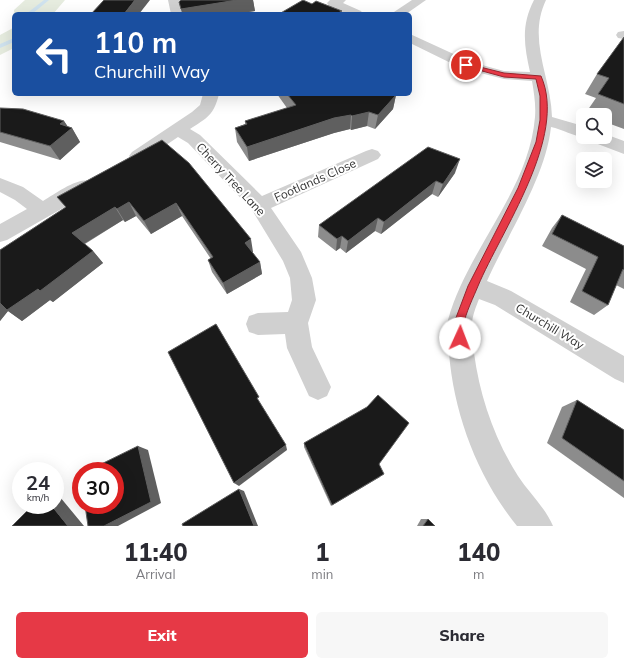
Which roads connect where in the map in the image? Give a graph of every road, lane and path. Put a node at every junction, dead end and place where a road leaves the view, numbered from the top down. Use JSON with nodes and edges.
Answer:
{"nodes":[{"id":1,"x":174,"y":0,"type":"edge"},
{"id":2,"x":340,"y":0,"type":"edge"},
{"id":3,"x":420,"y":0,"type":"edge"},
{"id":4,"x":540,"y":0,"type":"edge"},
{"id":5,"x":177,"y":12,"type":"edge"},
{"id":6,"x":353,"y":12,"type":"edge"},
{"id":7,"x":400,"y":12,"type":"edge"},
{"id":8,"x":412,"y":39,"type":"edge"},
{"id":9,"x":539,"y":77,"type":"junction"},
{"id":10,"x":211,"y":96,"type":"edge"},
{"id":11,"x":544,"y":120,"type":"junction"},
{"id":12,"x":576,"y":129,"type":"edge"},
{"id":13,"x":178,"y":130,"type":"junction"},
{"id":14,"x":612,"y":143,"type":"edge"},
{"id":15,"x":624,"y":148,"type":"edge"},
{"id":16,"x":372,"y":155,"type":"dead end"},
{"id":17,"x":125,"y":164,"type":"edge"},
{"id":18,"x":104,"y":176,"type":"edge"},
{"id":19,"x":0,"y":185,"type":"edge"},
{"id":20,"x":259,"y":205,"type":"junction"},
{"id":21,"x":41,"y":210,"type":"junction"},
{"id":22,"x":0,"y":234,"type":"edge"},
{"id":23,"x":473,"y":286,"type":"junction"},
{"id":24,"x":296,"y":322,"type":"junction"},
{"id":25,"x":258,"y":324,"type":"dead end"},
{"id":26,"x":624,"y":370,"type":"edge"},
{"id":27,"x":318,"y":387,"type":"dead end"},
{"id":28,"x":537,"y":526,"type":"edge"}],
"edges":[{"from":1,"to":5,"type":"street"},
{"from":2,"to":6,"type":"street"},
{"from":3,"to":7,"type":"street"},
{"from":4,"to":9,"type":"street"},
{"from":8,"to":9,"type":"street"},
{"from":9,"to":11,"type":"street"},
{"from":10,"to":13,"type":"street"},
{"from":11,"to":12,"type":"street"},
{"from":11,"to":23,"type":"street"},
{"from":13,"to":17,"type":"street"},
{"from":13,"to":20,"type":"street","name":"Cherry Tree Lane"},
{"from":14,"to":15,"type":"street"},
{"from":16,"to":20,"type":"street","name":"Footlands Close"},
{"from":18,"to":21,"type":"street"},
{"from":19,"to":21,"type":"street"},
{"from":20,"to":24,"type":"street","name":"Cherry Tree Lane"},
{"from":21,"to":22,"type":"street"},
{"from":23,"to":26,"type":"street","name":"Churchill Way"},
{"from":23,"to":28,"type":"street"},
{"from":24,"to":25,"type":"street"},
{"from":24,"to":27,"type":"street","name":"Cherry Tree Lane"}]}
